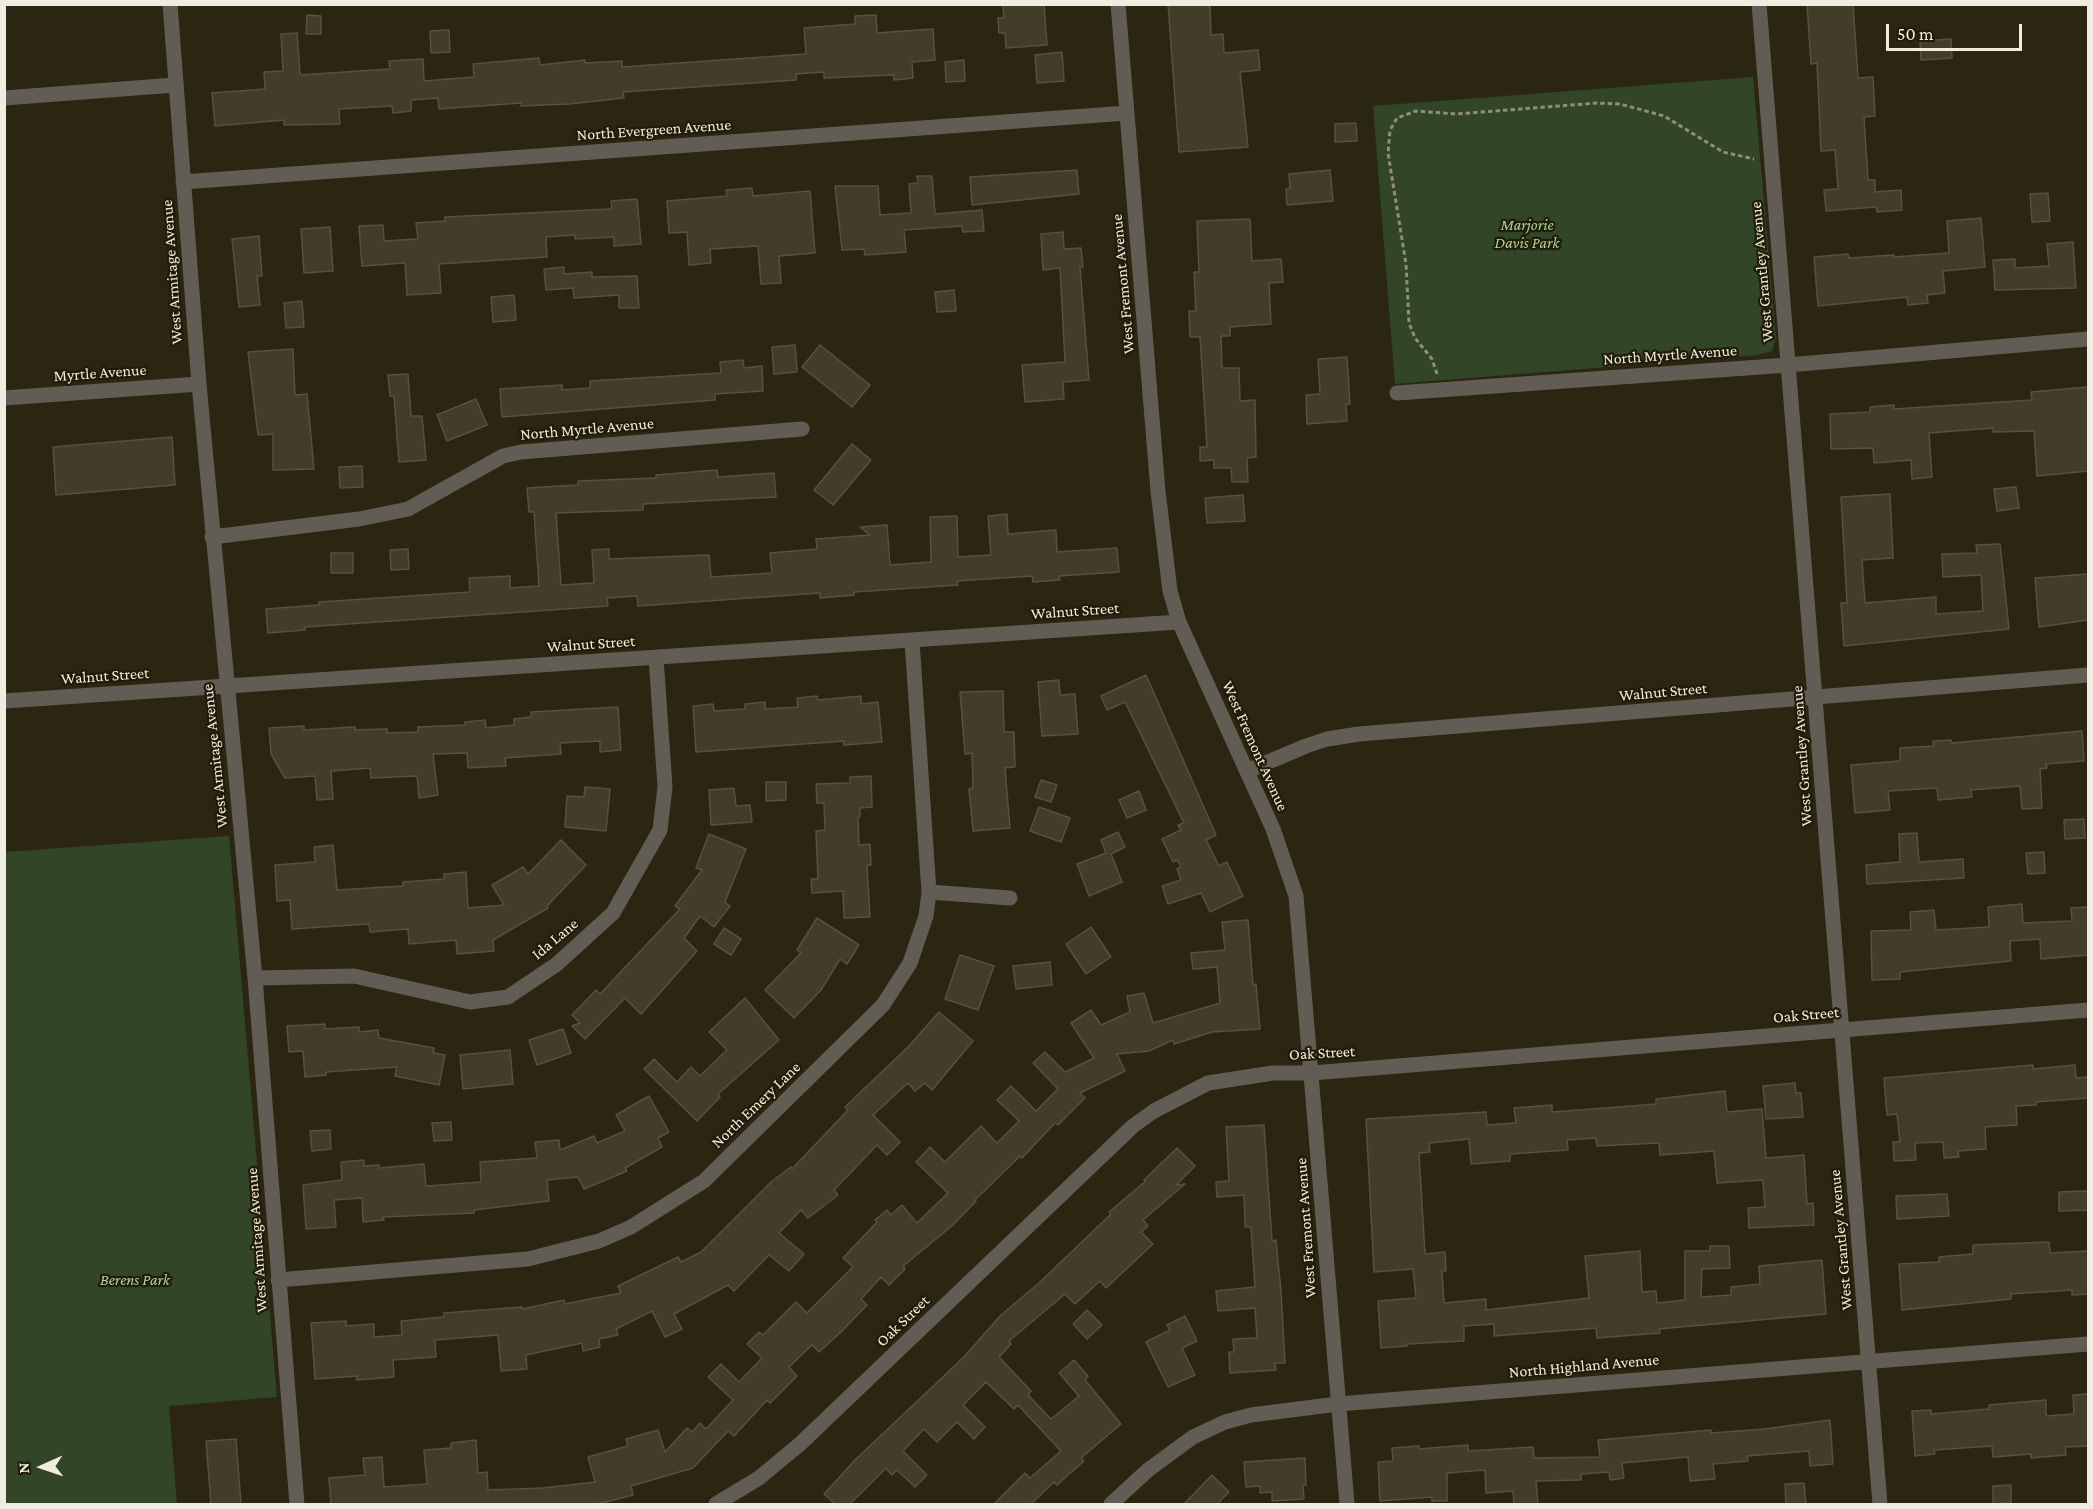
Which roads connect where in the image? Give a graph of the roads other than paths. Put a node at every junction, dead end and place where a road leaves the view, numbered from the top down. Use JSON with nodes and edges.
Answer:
{"nodes":[{"id":1,"x":170,"y":4,"type":"edge"},
{"id":2,"x":1118,"y":4,"type":"edge"},
{"id":3,"x":1759,"y":4,"type":"edge"},
{"id":4,"x":175,"y":85,"type":"junction"},
{"id":5,"x":4,"y":98,"type":"edge"},
{"id":6,"x":1127,"y":113,"type":"junction"},
{"id":7,"x":183,"y":182,"type":"junction"},
{"id":8,"x":2088,"y":339,"type":"edge"},
{"id":9,"x":1788,"y":365,"type":"junction"},
{"id":10,"x":199,"y":384,"type":"junction"},
{"id":11,"x":1397,"y":393,"type":"dead end"},
{"id":12,"x":4,"y":398,"type":"edge"},
{"id":13,"x":802,"y":429,"type":"dead end"},
{"id":14,"x":212,"y":537,"type":"junction"},
{"id":15,"x":1179,"y":622,"type":"junction"},
{"id":16,"x":912,"y":641,"type":"junction"},
{"id":17,"x":656,"y":658,"type":"junction"},
{"id":18,"x":2088,"y":675,"type":"edge"},
{"id":19,"x":225,"y":685,"type":"junction"},
{"id":20,"x":1816,"y":698,"type":"junction"},
{"id":21,"x":4,"y":701,"type":"edge"},
{"id":22,"x":1246,"y":771,"type":"junction"},
{"id":23,"x":929,"y":892,"type":"junction"},
{"id":24,"x":1010,"y":898,"type":"dead end"},
{"id":25,"x":255,"y":978,"type":"junction"},
{"id":26,"x":2088,"y":1010,"type":"edge"},
{"id":27,"x":1841,"y":1030,"type":"junction"},
{"id":28,"x":1312,"y":1073,"type":"junction"},
{"id":29,"x":278,"y":1280,"type":"junction"},
{"id":30,"x":2088,"y":1344,"type":"edge"},
{"id":31,"x":1870,"y":1362,"type":"junction"},
{"id":32,"x":1338,"y":1404,"type":"junction"},
{"id":33,"x":297,"y":1504,"type":"edge"},
{"id":34,"x":716,"y":1504,"type":"edge"},
{"id":35,"x":1112,"y":1504,"type":"edge"},
{"id":36,"x":1347,"y":1504,"type":"edge"},
{"id":37,"x":1881,"y":1504,"type":"edge"}],
"edges":[{"from":1,"to":4,"type":"street","name":"West Armitage Avenue"},
{"from":2,"to":6,"type":"street","name":"West Fremont Avenue"},
{"from":3,"to":9,"type":"street","name":"West Grantley Avenue"},
{"from":4,"to":5,"type":"street"},
{"from":4,"to":7,"type":"street","name":"West Armitage Avenue"},
{"from":6,"to":7,"type":"street","name":"North Evergreen Avenue"},
{"from":6,"to":15,"type":"street","name":"West Fremont Avenue"},
{"from":7,"to":10,"type":"street","name":"West Armitage Avenue"},
{"from":8,"to":9,"type":"street","name":"North Myrtle Avenue"},
{"from":9,"to":11,"type":"street","name":"North Myrtle Avenue"},
{"from":9,"to":20,"type":"street","name":"West Grantley Avenue"},
{"from":10,"to":12,"type":"street","name":"Myrtle Avenue"},
{"from":10,"to":14,"type":"street","name":"West Armitage Avenue"},
{"from":13,"to":14,"type":"street","name":"North Myrtle Avenue"},
{"from":14,"to":19,"type":"street","name":"West Armitage Avenue"},
{"from":15,"to":16,"type":"street","name":"Walnut Street"},
{"from":15,"to":22,"type":"street","name":"West Fremont Avenue"},
{"from":16,"to":17,"type":"street","name":"Walnut Street"},
{"from":16,"to":23,"type":"street","name":"North Emery Lane"},
{"from":17,"to":19,"type":"street","name":"Walnut Street"},
{"from":17,"to":25,"type":"street","name":"Ida Lane"},
{"from":18,"to":20,"type":"street","name":"Walnut Street"},
{"from":19,"to":21,"type":"street","name":"Walnut Street"},
{"from":19,"to":25,"type":"street","name":"West Armitage Avenue"},
{"from":20,"to":22,"type":"street","name":"Walnut Street"},
{"from":20,"to":27,"type":"street","name":"West Grantley Avenue"},
{"from":22,"to":28,"type":"street","name":"West Fremont Avenue"},
{"from":23,"to":24,"type":"street"},
{"from":23,"to":29,"type":"street","name":"North Emery Lane"},
{"from":25,"to":29,"type":"street","name":"West Armitage Avenue"},
{"from":26,"to":27,"type":"street","name":"Oak Street"},
{"from":27,"to":28,"type":"street","name":"Oak Street"},
{"from":27,"to":31,"type":"street","name":"West Grantley Avenue"},
{"from":28,"to":32,"type":"street","name":"West Fremont Avenue"},
{"from":28,"to":34,"type":"street","name":"Oak Street"},
{"from":29,"to":33,"type":"street","name":"West Armitage Avenue"},
{"from":30,"to":31,"type":"street","name":"North Highland Avenue"},
{"from":31,"to":32,"type":"street","name":"North Highland Avenue"},
{"from":31,"to":37,"type":"street","name":"West Grantley Avenue"},
{"from":32,"to":35,"type":"street","name":"North Highland Avenue"},
{"from":32,"to":36,"type":"street","name":"West Fremont Avenue"}]}
